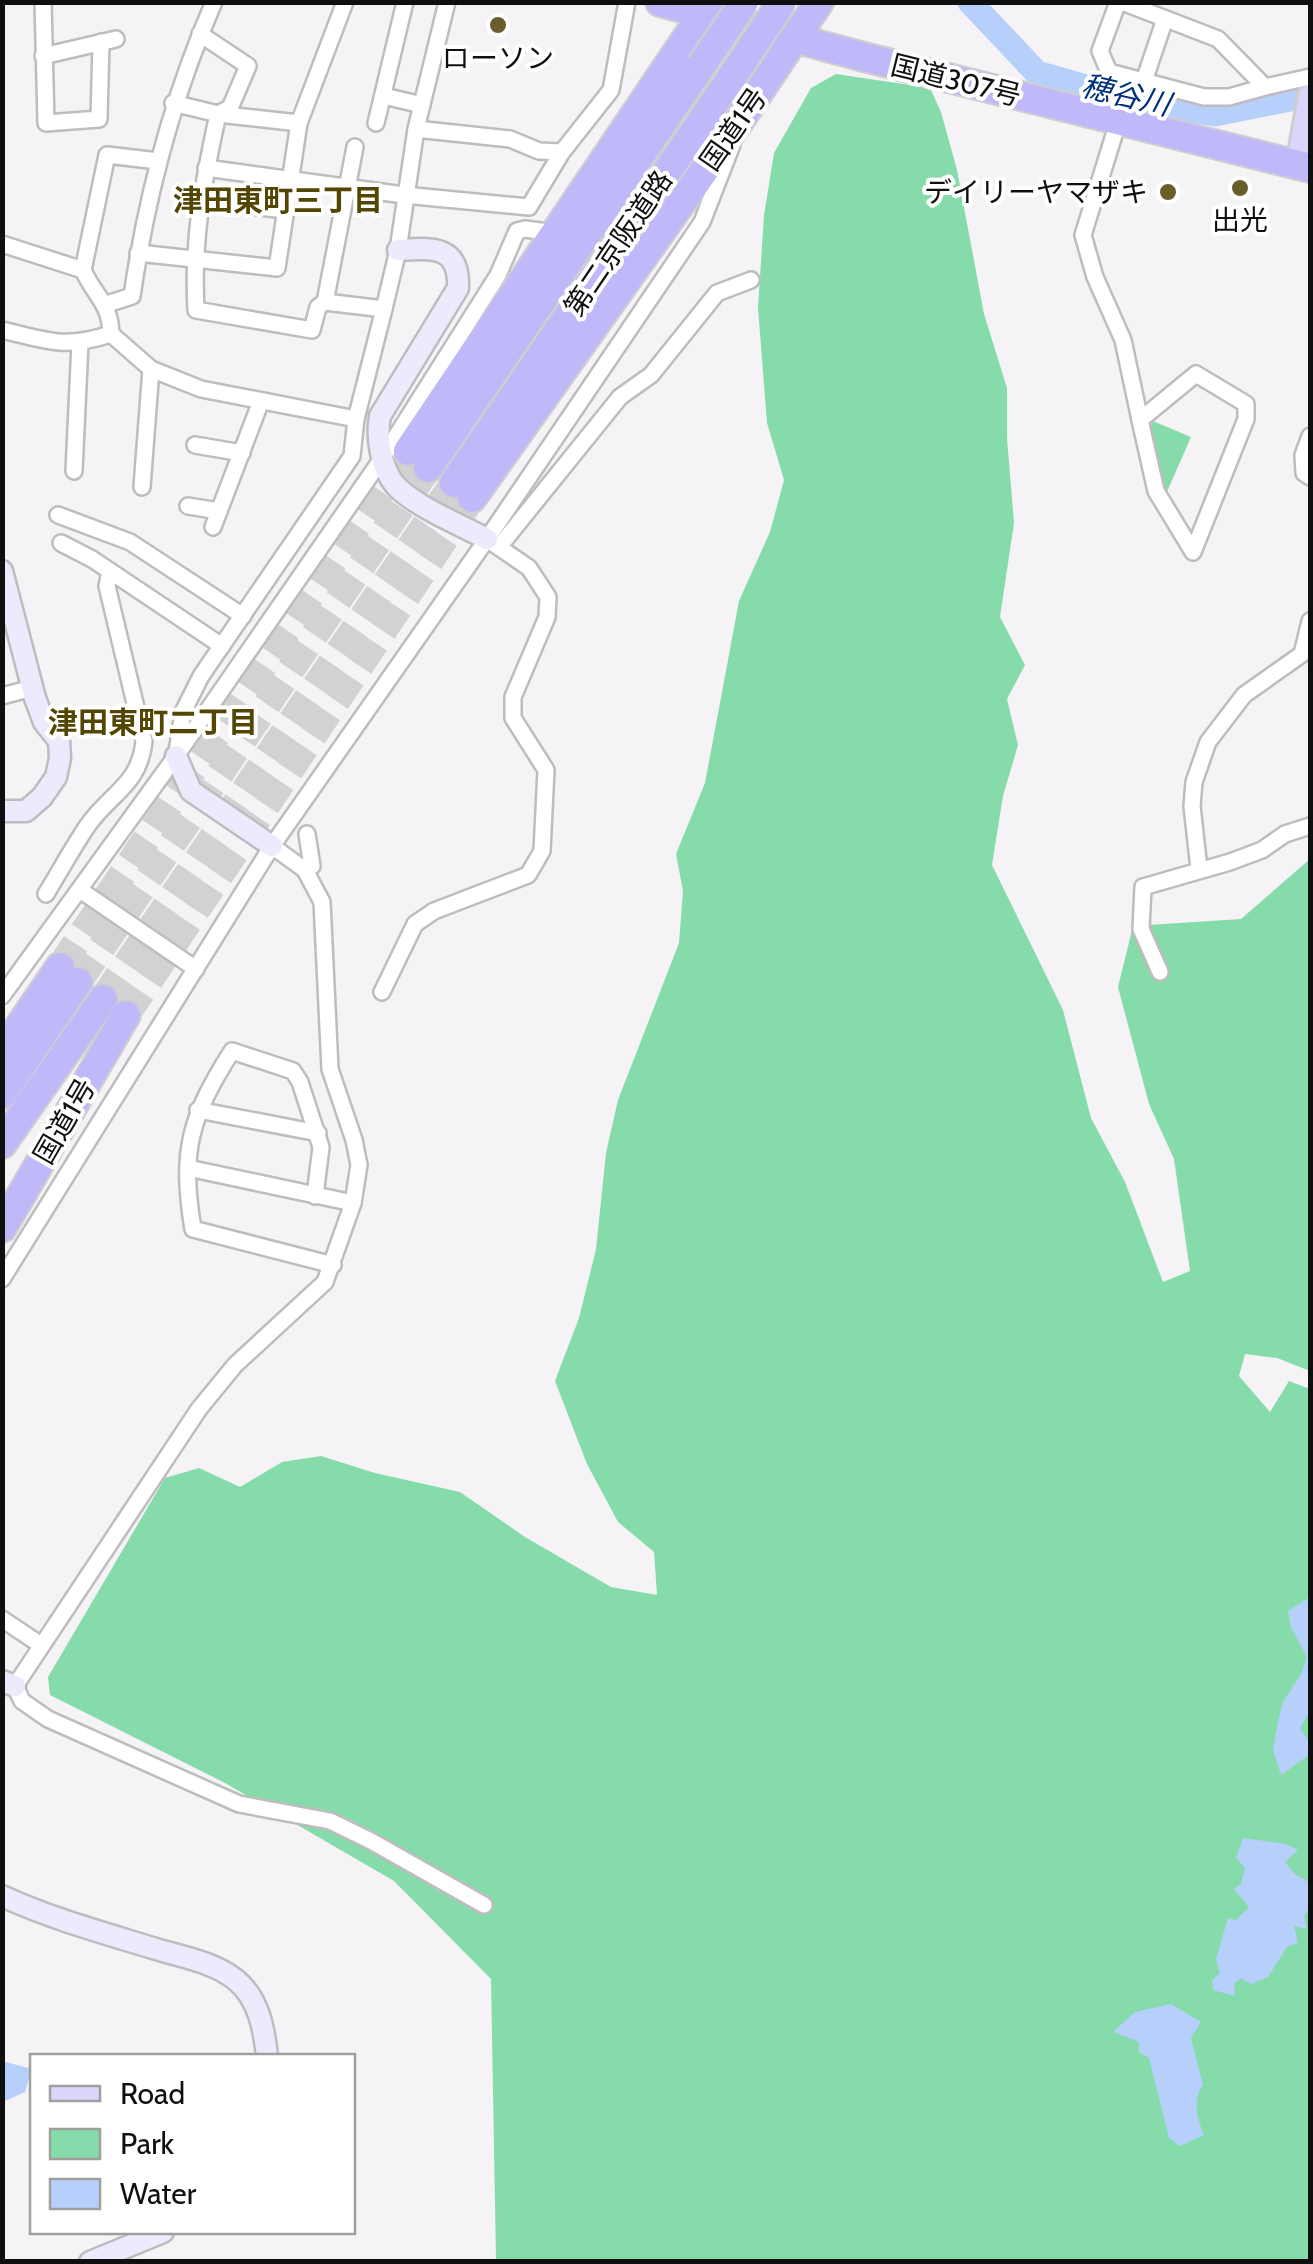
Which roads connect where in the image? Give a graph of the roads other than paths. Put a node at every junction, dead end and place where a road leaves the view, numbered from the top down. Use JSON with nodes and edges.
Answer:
{"nodes":[{"id":1,"x":43,"y":2,"type":"edge"},
{"id":2,"x":214,"y":2,"type":"edge"},
{"id":3,"x":344,"y":2,"type":"edge"},
{"id":4,"x":405,"y":2,"type":"edge"},
{"id":5,"x":447,"y":2,"type":"edge"},
{"id":6,"x":627,"y":2,"type":"edge"},
{"id":7,"x":660,"y":2,"type":"edge"},
{"id":8,"x":744,"y":2,"type":"edge"},
{"id":9,"x":782,"y":2,"type":"edge"},
{"id":10,"x":819,"y":2,"type":"edge"},
{"id":11,"x":1120,"y":2,"type":"edge"},
{"id":12,"x":708,"y":7,"type":"edge"},
{"id":13,"x":1165,"y":19,"type":"junction"},
{"id":14,"x":200,"y":34,"type":"junction"},
{"id":15,"x":795,"y":38,"type":"junction"},
{"id":16,"x":43,"y":56,"type":"junction"},
{"id":17,"x":1310,"y":77,"type":"edge"},
{"id":18,"x":1144,"y":81,"type":"junction"},
{"id":19,"x":1265,"y":87,"type":"junction"},
{"id":20,"x":384,"y":96,"type":"junction"},
{"id":21,"x":173,"y":102,"type":"junction"},
{"id":22,"x":422,"y":105,"type":"junction"},
{"id":23,"x":1309,"y":106,"type":"edge"},
{"id":24,"x":218,"y":114,"type":"junction"},
{"id":25,"x":1119,"y":119,"type":"junction"},
{"id":26,"x":740,"y":120,"type":"junction"},
{"id":27,"x":299,"y":123,"type":"junction"},
{"id":28,"x":376,"y":123,"type":"dead end"},
{"id":29,"x":416,"y":128,"type":"junction"},
{"id":30,"x":355,"y":147,"type":"dead end"},
{"id":31,"x":562,"y":152,"type":"junction"},
{"id":32,"x":158,"y":161,"type":"junction"},
{"id":33,"x":206,"y":168,"type":"junction"},
{"id":34,"x":1306,"y":169,"type":"edge"},
{"id":35,"x":289,"y":180,"type":"junction"},
{"id":36,"x":347,"y":186,"type":"junction"},
{"id":37,"x":404,"y":195,"type":"junction"},
{"id":38,"x":199,"y":200,"type":"junction"},
{"id":39,"x":285,"y":210,"type":"junction"},
{"id":40,"x":2,"y":244,"type":"edge"},
{"id":41,"x":398,"y":250,"type":"junction"},
{"id":42,"x":138,"y":253,"type":"junction"},
{"id":43,"x":193,"y":261,"type":"junction"},
{"id":44,"x":82,"y":270,"type":"junction"},
{"id":45,"x":751,"y":280,"type":"dead end"},
{"id":46,"x":325,"y":302,"type":"junction"},
{"id":47,"x":107,"y":304,"type":"junction"},
{"id":48,"x":384,"y":309,"type":"junction"},
{"id":49,"x":2,"y":330,"type":"edge"},
{"id":50,"x":110,"y":334,"type":"junction"},
{"id":51,"x":80,"y":343,"type":"junction"},
{"id":52,"x":151,"y":368,"type":"junction"},
{"id":53,"x":261,"y":401,"type":"junction"},
{"id":54,"x":356,"y":419,"type":"junction"},
{"id":55,"x":1140,"y":420,"type":"junction"},
{"id":56,"x":1310,"y":436,"type":"edge"},
{"id":57,"x":194,"y":445,"type":"dead end"},
{"id":58,"x":242,"y":452,"type":"junction"},
{"id":59,"x":406,"y":459,"type":"junction"},
{"id":60,"x":74,"y":472,"type":"dead end"},
{"id":61,"x":1310,"y":477,"type":"edge"},
{"id":62,"x":142,"y":487,"type":"dead end"},
{"id":63,"x":462,"y":491,"type":"joint"},
{"id":64,"x":188,"y":506,"type":"dead end"},
{"id":65,"x":219,"y":510,"type":"junction"},
{"id":66,"x":58,"y":515,"type":"dead end"},
{"id":67,"x":212,"y":527,"type":"dead end"},
{"id":68,"x":99,"y":530,"type":"junction"},
{"id":69,"x":61,"y":543,"type":"dead end"},
{"id":70,"x":493,"y":543,"type":"junction"},
{"id":71,"x":92,"y":560,"type":"junction"},
{"id":72,"x":2,"y":571,"type":"edge"},
{"id":73,"x":110,"y":571,"type":"junction"},
{"id":74,"x":243,"y":616,"type":"junction"},
{"id":75,"x":1310,"y":621,"type":"edge"},
{"id":76,"x":222,"y":646,"type":"junction"},
{"id":77,"x":32,"y":688,"type":"junction"},
{"id":78,"x":2,"y":696,"type":"edge"},
{"id":79,"x":176,"y":756,"type":"junction"},
{"id":80,"x":2,"y":811,"type":"edge"},
{"id":81,"x":1310,"y":826,"type":"edge"},
{"id":82,"x":306,"y":834,"type":"dead end"},
{"id":83,"x":272,"y":846,"type":"junction"},
{"id":84,"x":1199,"y":868,"type":"junction"},
{"id":85,"x":305,"y":870,"type":"junction"},
{"id":86,"x":80,"y":890,"type":"junction"},
{"id":87,"x":46,"y":894,"type":"dead end"},
{"id":88,"x":196,"y":969,"type":"junction"},
{"id":89,"x":1160,"y":972,"type":"dead end"},
{"id":90,"x":382,"y":992,"type":"dead end"},
{"id":91,"x":2,"y":996,"type":"edge"},
{"id":92,"x":5,"y":1049,"type":"edge"},
{"id":93,"x":2,"y":1094,"type":"edge"},
{"id":94,"x":198,"y":1110,"type":"junction"},
{"id":95,"x":318,"y":1134,"type":"junction"},
{"id":96,"x":2,"y":1144,"type":"edge"},
{"id":97,"x":50,"y":1144,"type":"junction"},
{"id":98,"x":188,"y":1168,"type":"junction"},
{"id":99,"x":2,"y":1192,"type":"edge"},
{"id":100,"x":315,"y":1196,"type":"junction"},
{"id":101,"x":353,"y":1204,"type":"junction"},
{"id":102,"x":2,"y":1228,"type":"edge"},
{"id":103,"x":333,"y":1265,"type":"junction"},
{"id":104,"x":2,"y":1279,"type":"edge"},
{"id":105,"x":2,"y":1619,"type":"edge"},
{"id":106,"x":41,"y":1644,"type":"junction"},
{"id":107,"x":9,"y":1683,"type":"edge"},
{"id":108,"x":2,"y":1896,"type":"edge"},
{"id":109,"x":484,"y":1905,"type":"dead end"},
{"id":110,"x":267,"y":2054,"type":"edge"},
{"id":111,"x":158,"y":2234,"type":"edge"},
{"id":112,"x":90,"y":2262,"type":"edge"}],
"edges":[{"from":1,"to":16,"type":"street"},
{"from":2,"to":14,"type":"street"},
{"from":3,"to":27,"type":"street"},
{"from":4,"to":20,"type":"street"},
{"from":5,"to":22,"type":"street"},
{"from":6,"to":31,"type":"street"},
{"from":7,"to":12,"type":"highway","name":"国道307号"},
{"from":8,"to":59,"type":"highway","name":"第二京阪道路","bridge":true},
{"from":9,"to":63,"type":"highway","name":"第二京阪道路","bridge":true},
{"from":10,"to":15,"type":"highway","name":"国道1号"},
{"from":11,"to":13,"type":"street"},
{"from":11,"to":18,"type":"street"},
{"from":12,"to":15,"type":"highway","name":"国道307号"},
{"from":12,"to":59,"type":"highway"},
{"from":13,"to":18,"type":"street"},
{"from":13,"to":19,"type":"street"},
{"from":14,"to":21,"type":"street"},
{"from":14,"to":24,"type":"street"},
{"from":15,"to":25,"type":"highway","name":"国道307号"},
{"from":15,"to":26,"type":"highway","name":"国道1号"},
{"from":16,"to":16,"type":"street"},
{"from":17,"to":19,"type":"street"},
{"from":18,"to":19,"type":"street"},
{"from":20,"to":22,"type":"street"},
{"from":20,"to":28,"type":"street"},
{"from":21,"to":24,"type":"street"},
{"from":21,"to":32,"type":"street"},
{"from":22,"to":29,"type":"street"},
{"from":23,"to":34,"type":"main road"},
{"from":24,"to":27,"type":"street"},
{"from":24,"to":33,"type":"street"},
{"from":25,"to":34,"type":"highway","name":"国道307号"},
{"from":25,"to":55,"type":"street"},
{"from":26,"to":63,"type":"highway","name":"国道1号"},
{"from":26,"to":70,"type":"street"},
{"from":27,"to":35,"type":"street"},
{"from":29,"to":31,"type":"street"},
{"from":29,"to":37,"type":"street"},
{"from":30,"to":36,"type":"street"},
{"from":31,"to":37,"type":"street"},
{"from":32,"to":42,"type":"street"},
{"from":32,"to":44,"type":"street"},
{"from":33,"to":35,"type":"street"},
{"from":33,"to":38,"type":"street"},
{"from":35,"to":36,"type":"street"},
{"from":35,"to":39,"type":"street"},
{"from":36,"to":37,"type":"street"},
{"from":36,"to":46,"type":"street"},
{"from":37,"to":41,"type":"street"},
{"from":38,"to":39,"type":"street"},
{"from":38,"to":43,"type":"street"},
{"from":39,"to":43,"type":"street"},
{"from":40,"to":44,"type":"street"},
{"from":41,"to":48,"type":"street"},
{"from":41,"to":59,"type":"street"},
{"from":42,"to":43,"type":"street"},
{"from":42,"to":47,"type":"street"},
{"from":43,"to":46,"type":"street"},
{"from":44,"to":47,"type":"street"},
{"from":45,"to":70,"type":"street"},
{"from":46,"to":48,"type":"street"},
{"from":47,"to":50,"type":"street"},
{"from":48,"to":54,"type":"street"},
{"from":49,"to":51,"type":"street"},
{"from":50,"to":51,"type":"street"},
{"from":50,"to":52,"type":"street"},
{"from":51,"to":60,"type":"street"},
{"from":52,"to":53,"type":"street"},
{"from":52,"to":62,"type":"street"},
{"from":53,"to":54,"type":"street"},
{"from":53,"to":58,"type":"street"},
{"from":54,"to":74,"type":"street"},
{"from":55,"to":55,"type":"street"},
{"from":56,"to":61,"type":"street"},
{"from":57,"to":58,"type":"street"},
{"from":58,"to":65,"type":"street"},
{"from":59,"to":70,"type":"street"},
{"from":59,"to":79,"type":"street"},
{"from":64,"to":65,"type":"street"},
{"from":65,"to":67,"type":"street"},
{"from":66,"to":68,"type":"street"},
{"from":68,"to":71,"type":"street"},
{"from":68,"to":74,"type":"street"},
{"from":69,"to":71,"type":"street"},
{"from":70,"to":83,"type":"street"},
{"from":70,"to":90,"type":"street"},
{"from":71,"to":73,"type":"street"},
{"from":72,"to":77,"type":"street"},
{"from":73,"to":76,"type":"street"},
{"from":73,"to":87,"type":"street"},
{"from":74,"to":76,"type":"street"},
{"from":75,"to":84,"type":"street"},
{"from":76,"to":79,"type":"street"},
{"from":77,"to":78,"type":"street"},
{"from":77,"to":80,"type":"street"},
{"from":79,"to":83,"type":"street"},
{"from":79,"to":86,"type":"street"},
{"from":81,"to":84,"type":"street"},
{"from":82,"to":85,"type":"street"},
{"from":83,"to":85,"type":"street"},
{"from":83,"to":88,"type":"street"},
{"from":84,"to":89,"type":"street"},
{"from":85,"to":101,"type":"street"},
{"from":86,"to":88,"type":"street"},
{"from":86,"to":91,"type":"street"},
{"from":88,"to":104,"type":"street"},
{"from":92,"to":93,"type":"highway"},
{"from":94,"to":95,"type":"street"},
{"from":94,"to":95,"type":"street"},
{"from":94,"to":98,"type":"street"},
{"from":95,"to":100,"type":"street"},
{"from":96,"to":97,"type":"highway","name":"国道1号"},
{"from":97,"to":99,"type":"highway"},
{"from":97,"to":102,"type":"highway","name":"国道1号"},
{"from":98,"to":100,"type":"street"},
{"from":98,"to":103,"type":"street"},
{"from":100,"to":101,"type":"street"},
{"from":101,"to":103,"type":"street"},
{"from":103,"to":106,"type":"street"},
{"from":105,"to":106,"type":"street"},
{"from":106,"to":107,"type":"street"},
{"from":107,"to":109,"type":"street"},
{"from":108,"to":110,"type":"street"},
{"from":111,"to":112,"type":"street"}]}
